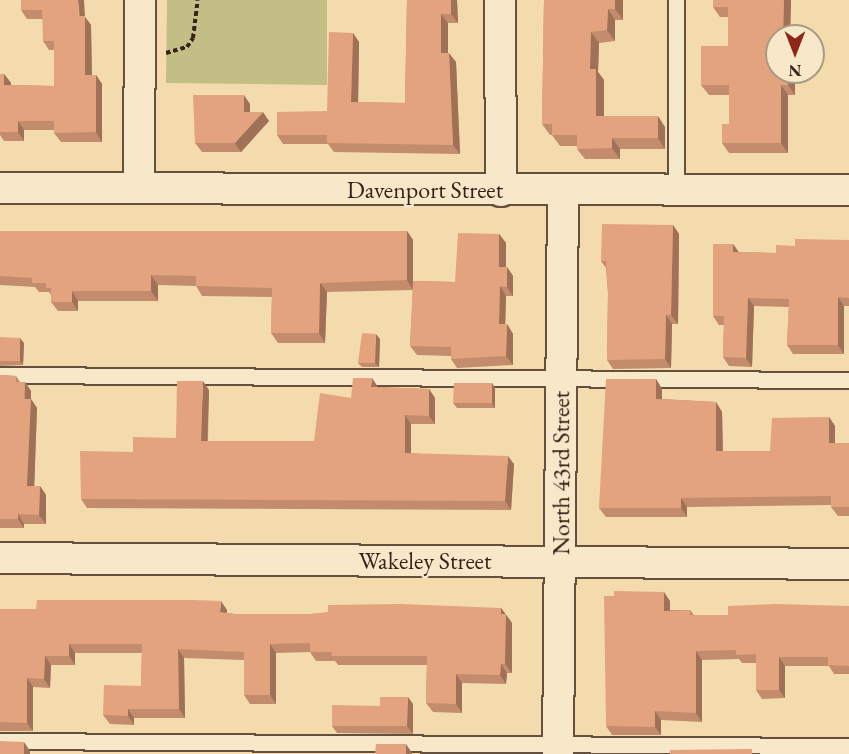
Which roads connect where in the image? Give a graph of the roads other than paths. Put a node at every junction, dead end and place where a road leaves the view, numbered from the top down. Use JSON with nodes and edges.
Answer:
{"nodes":[{"id":1,"x":140,"y":0,"type":"edge"},
{"id":2,"x":500,"y":0,"type":"edge"},
{"id":3,"x":676,"y":0,"type":"edge"},
{"id":4,"x":0,"y":188,"type":"edge"},
{"id":5,"x":139,"y":188,"type":"junction"},
{"id":6,"x":676,"y":190,"type":"junction"},
{"id":7,"x":849,"y":190,"type":"edge"},
{"id":8,"x":501,"y":191,"type":"junction"},
{"id":9,"x":563,"y":191,"type":"junction"},
{"id":10,"x":0,"y":375,"type":"edge"},
{"id":11,"x":561,"y":379,"type":"junction"},
{"id":12,"x":849,"y":380,"type":"edge"},
{"id":13,"x":0,"y":558,"type":"edge"},
{"id":14,"x":561,"y":562,"type":"junction"},
{"id":15,"x":849,"y":564,"type":"edge"},
{"id":16,"x":0,"y":741,"type":"edge"},
{"id":17,"x":849,"y":746,"type":"edge"},
{"id":18,"x":558,"y":749,"type":"edge"}],
"edges":[{"from":1,"to":5,"type":"street"},
{"from":2,"to":8,"type":"street"},
{"from":3,"to":6,"type":"lane"},
{"from":4,"to":5,"type":"street","name":"Davenport Street"},
{"from":5,"to":8,"type":"street","name":"Davenport Street"},
{"from":6,"to":7,"type":"street","name":"Davenport Street"},
{"from":6,"to":9,"type":"street","name":"Davenport Street"},
{"from":8,"to":9,"type":"street","name":"Davenport Street"},
{"from":9,"to":11,"type":"street","name":"North 43rd Street"},
{"from":10,"to":11,"type":"lane"},
{"from":11,"to":12,"type":"lane"},
{"from":11,"to":14,"type":"street","name":"North 43rd Street"},
{"from":13,"to":14,"type":"street","name":"Wakeley Street"},
{"from":14,"to":15,"type":"street","name":"Wakeley Street"},
{"from":14,"to":18,"type":"street","name":"North 43rd Street"},
{"from":16,"to":18,"type":"lane"},
{"from":17,"to":18,"type":"lane"}]}
